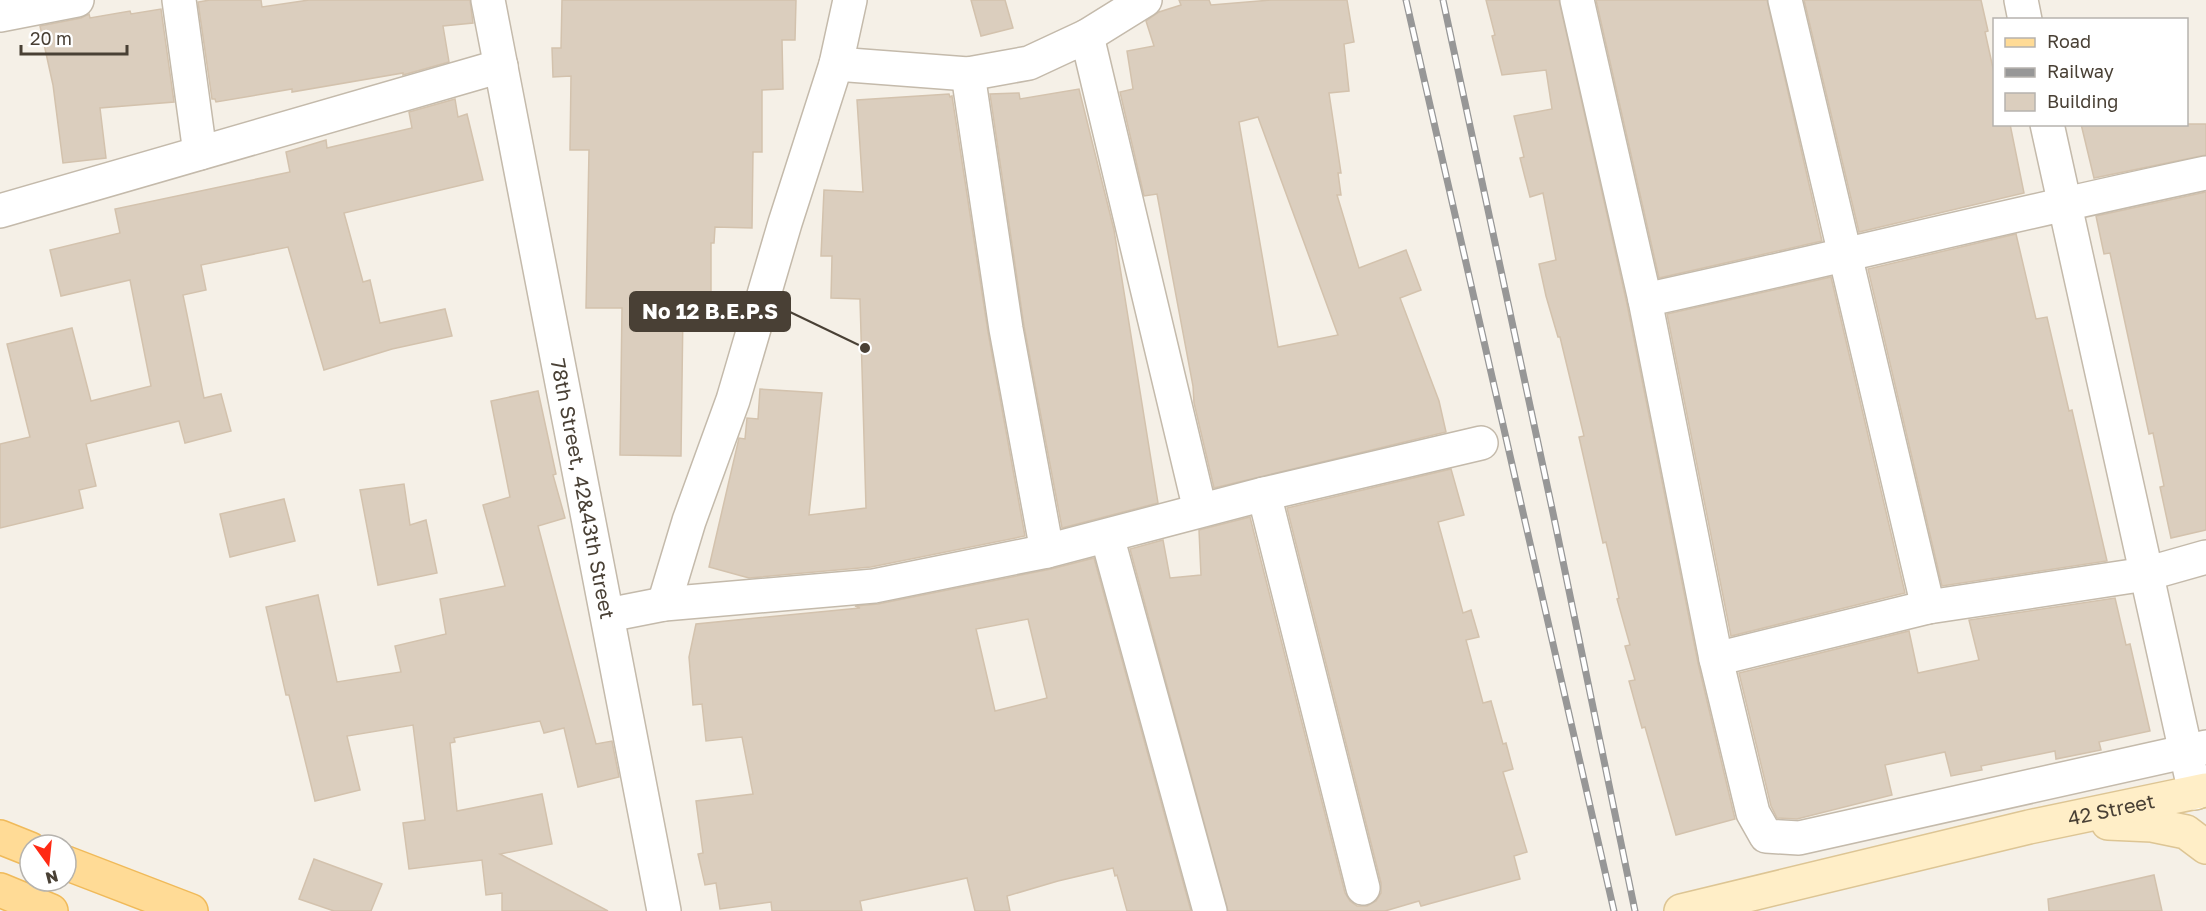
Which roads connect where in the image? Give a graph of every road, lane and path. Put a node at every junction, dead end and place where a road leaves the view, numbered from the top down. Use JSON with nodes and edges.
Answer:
{"nodes":[{"id":1,"x":77,"y":0,"type":"edge"},
{"id":2,"x":179,"y":0,"type":"edge"},
{"id":3,"x":488,"y":0,"type":"edge"},
{"id":4,"x":850,"y":0,"type":"edge"},
{"id":5,"x":1145,"y":0,"type":"edge"},
{"id":6,"x":1577,"y":0,"type":"edge"},
{"id":7,"x":1785,"y":0,"type":"edge"},
{"id":8,"x":2021,"y":0,"type":"edge"},
{"id":9,"x":0,"y":15,"type":"edge"},
{"id":10,"x":2025,"y":18,"type":"edge"},
{"id":11,"x":1088,"y":36,"type":"junction"},
{"id":12,"x":836,"y":64,"type":"junction"},
{"id":13,"x":501,"y":66,"type":"junction"},
{"id":14,"x":968,"y":74,"type":"junction"},
{"id":15,"x":2047,"y":126,"type":"edge"},
{"id":16,"x":200,"y":153,"type":"junction"},
{"id":17,"x":2206,"y":173,"type":"edge"},
{"id":18,"x":2063,"y":204,"type":"junction"},
{"id":19,"x":0,"y":211,"type":"edge"},
{"id":20,"x":1847,"y":256,"type":"junction"},
{"id":21,"x":1645,"y":300,"type":"junction"},
{"id":22,"x":1481,"y":443,"type":"dead end"},
{"id":23,"x":1264,"y":494,"type":"junction"},
{"id":24,"x":1200,"y":510,"type":"junction"},
{"id":25,"x":1107,"y":536,"type":"junction"},
{"id":26,"x":1047,"y":551,"type":"junction"},
{"id":27,"x":2206,"y":557,"type":"edge"},
{"id":28,"x":2146,"y":574,"type":"junction"},
{"id":29,"x":664,"y":604,"type":"junction"},
{"id":30,"x":1928,"y":607,"type":"junction"},
{"id":31,"x":608,"y":615,"type":"junction"},
{"id":32,"x":1716,"y":659,"type":"junction"},
{"id":33,"x":2197,"y":749,"type":"edge"},
{"id":34,"x":2201,"y":791,"type":"edge"},
{"id":35,"x":2029,"y":827,"type":"junction"},
{"id":36,"x":0,"y":837,"type":"edge"},
{"id":37,"x":18,"y":844,"type":"edge"},
{"id":38,"x":2206,"y":847,"type":"edge"},
{"id":39,"x":78,"y":868,"type":"edge"},
{"id":40,"x":1363,"y":888,"type":"dead end"},
{"id":41,"x":0,"y":890,"type":"edge"},
{"id":42,"x":51,"y":911,"type":"edge"},
{"id":43,"x":191,"y":911,"type":"edge"},
{"id":44,"x":664,"y":911,"type":"edge"},
{"id":45,"x":1210,"y":911,"type":"edge"},
{"id":46,"x":1681,"y":911,"type":"edge"}],
"edges":[{"from":1,"to":9,"type":"street"},
{"from":2,"to":16,"type":"street"},
{"from":3,"to":13,"type":"street","name":"78th Street, 42&43th Street"},
{"from":4,"to":12,"type":"street"},
{"from":5,"to":11,"type":"street"},
{"from":6,"to":21,"type":"street"},
{"from":7,"to":20,"type":"street"},
{"from":8,"to":10,"type":"street"},
{"from":11,"to":14,"type":"street"},
{"from":11,"to":24,"type":"street"},
{"from":12,"to":14,"type":"street"},
{"from":12,"to":29,"type":"street"},
{"from":13,"to":16,"type":"street"},
{"from":13,"to":31,"type":"street","name":"78th Street, 42&43th Street"},
{"from":14,"to":26,"type":"street"},
{"from":15,"to":18,"type":"street"},
{"from":16,"to":19,"type":"street"},
{"from":17,"to":18,"type":"street"},
{"from":18,"to":20,"type":"street"},
{"from":18,"to":28,"type":"street"},
{"from":20,"to":21,"type":"street"},
{"from":20,"to":30,"type":"street"},
{"from":21,"to":32,"type":"street"},
{"from":22,"to":23,"type":"street"},
{"from":23,"to":24,"type":"street"},
{"from":23,"to":40,"type":"street"},
{"from":24,"to":25,"type":"street"},
{"from":25,"to":26,"type":"street"},
{"from":25,"to":45,"type":"street"},
{"from":26,"to":29,"type":"street"},
{"from":27,"to":28,"type":"street"},
{"from":28,"to":30,"type":"street"},
{"from":28,"to":33,"type":"street"},
{"from":29,"to":31,"type":"street"},
{"from":30,"to":32,"type":"street"},
{"from":31,"to":44,"type":"street","name":"78th Street, 42&43th Street"},
{"from":32,"to":33,"type":"street"},
{"from":33,"to":34,"type":"street"},
{"from":34,"to":35,"type":"street","name":"42 Street"},
{"from":35,"to":38,"type":"street"},
{"from":35,"to":46,"type":"street"},
{"from":36,"to":37,"type":"main road"},
{"from":39,"to":43,"type":"main road"},
{"from":41,"to":42,"type":"main road"}]}
